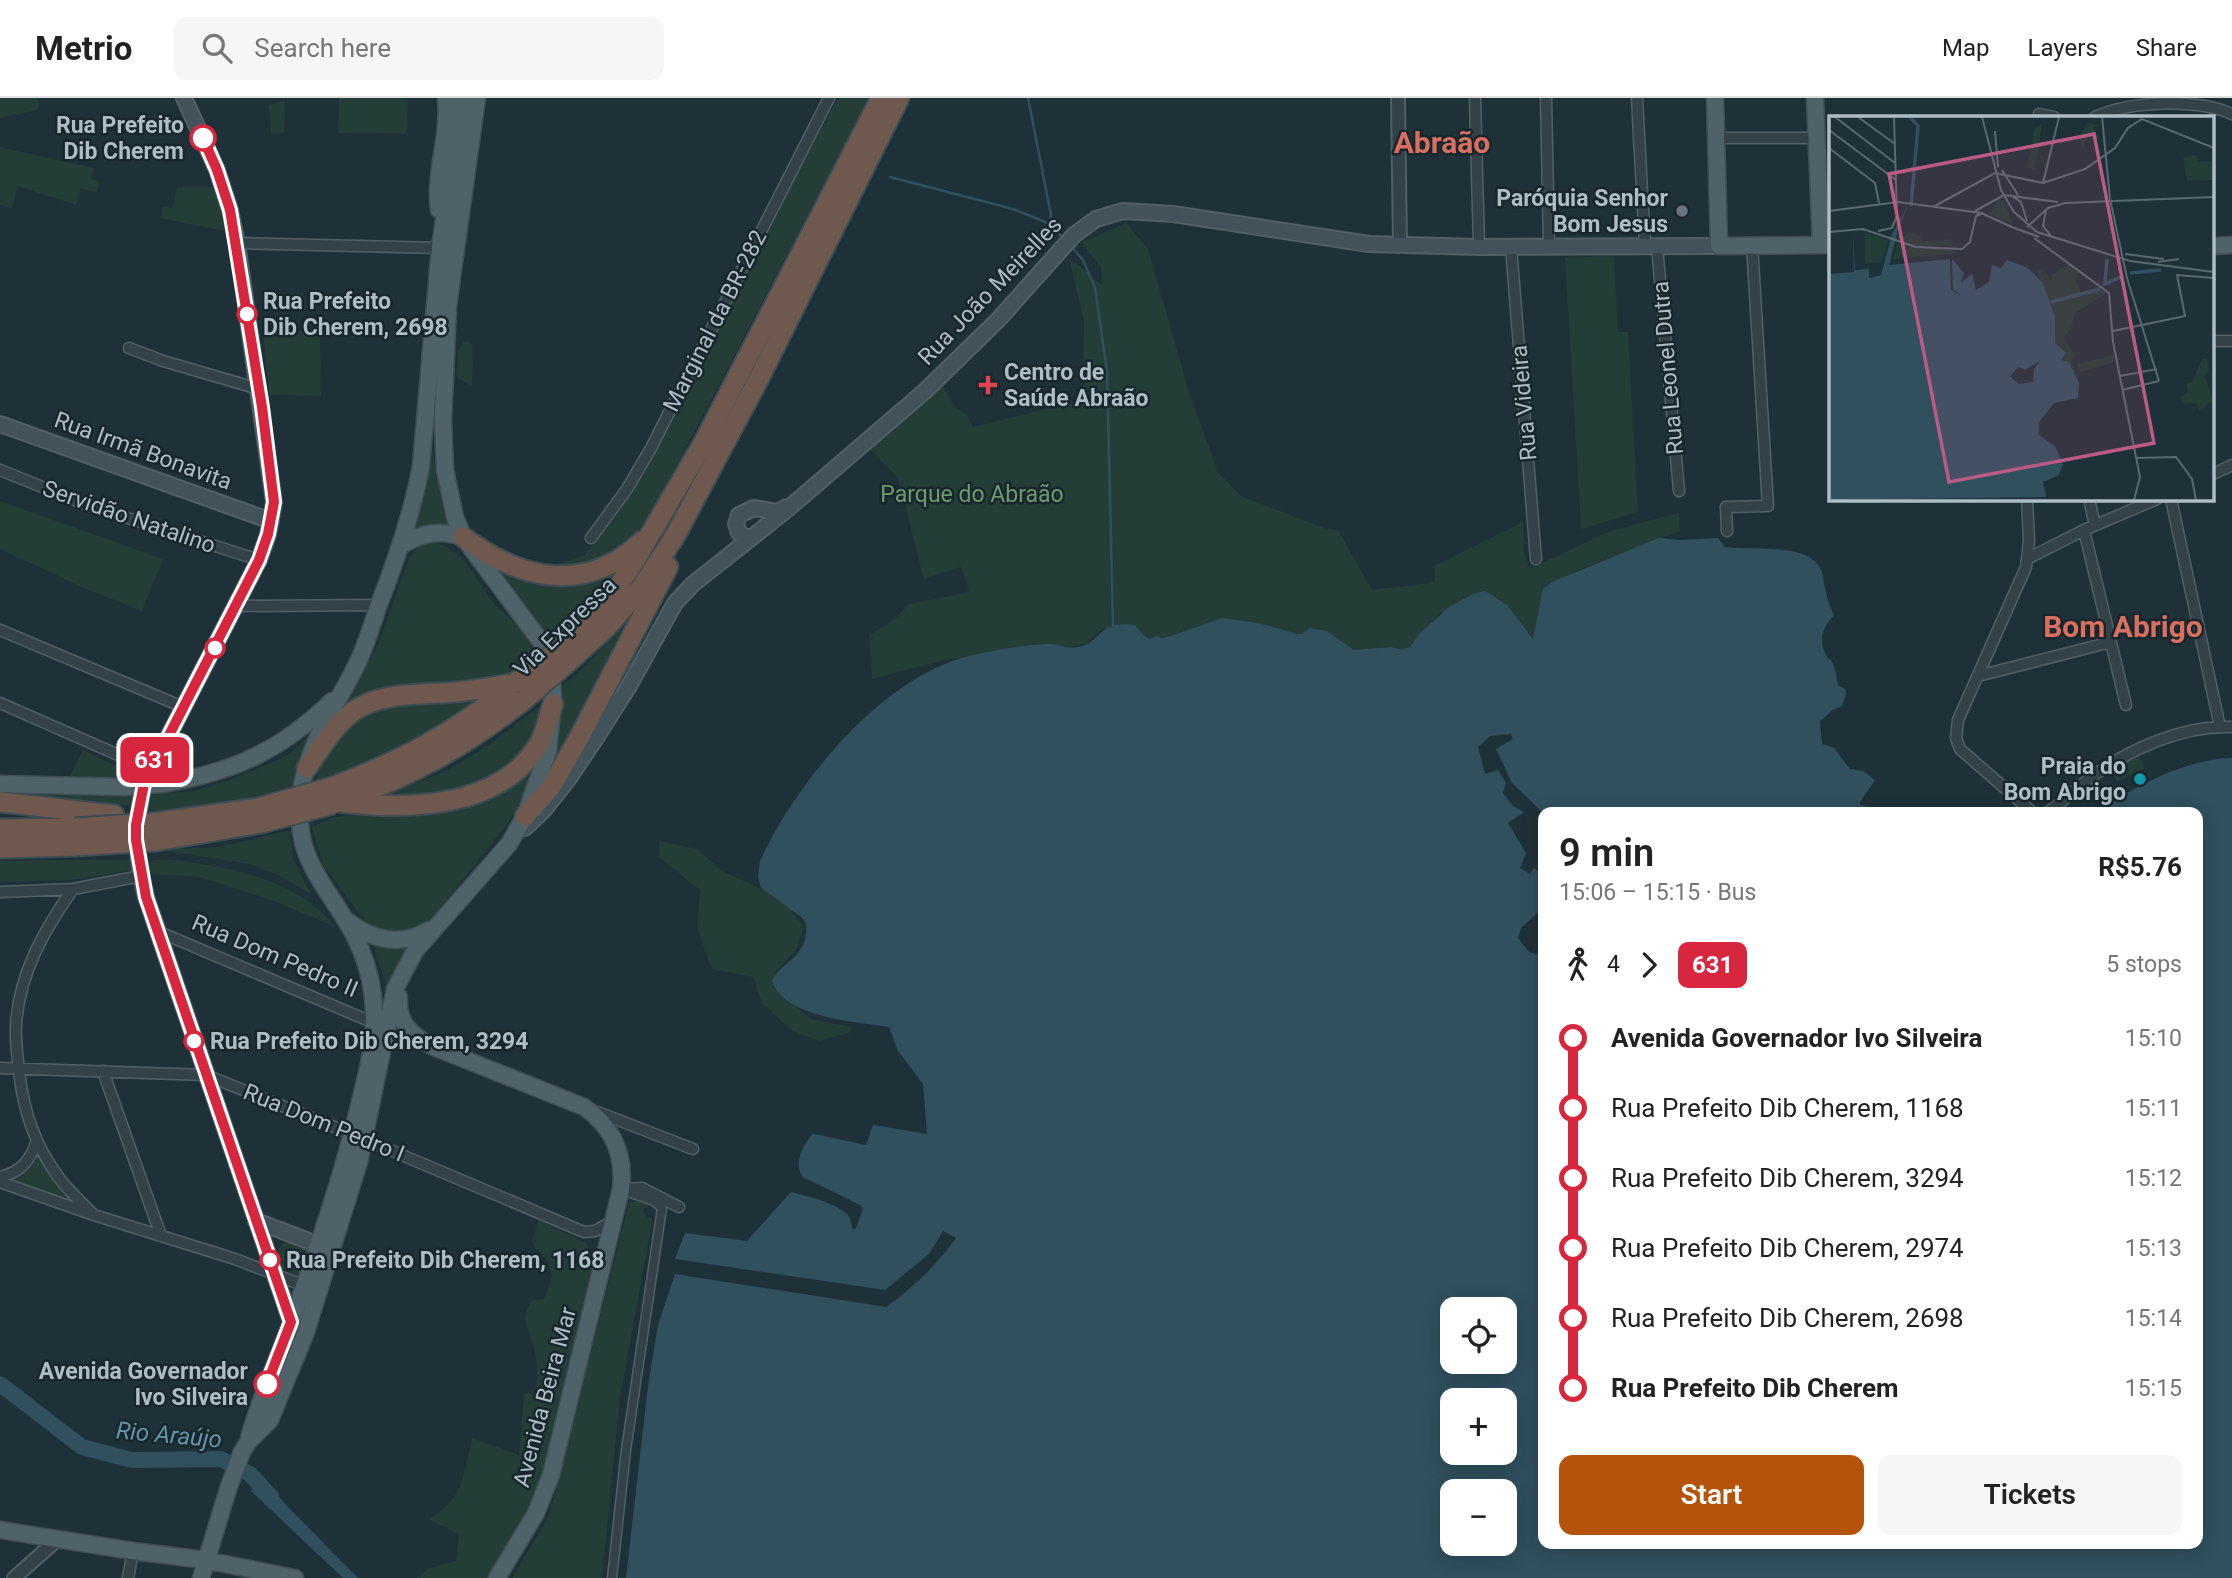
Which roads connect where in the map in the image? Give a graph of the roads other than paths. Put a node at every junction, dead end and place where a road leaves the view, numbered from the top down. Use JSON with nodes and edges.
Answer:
{"nodes":[{"id":1,"x":184,"y":98,"type":"edge"},
{"id":2,"x":446,"y":98,"type":"edge"},
{"id":3,"x":461,"y":98,"type":"edge"},
{"id":4,"x":477,"y":98,"type":"edge"},
{"id":5,"x":487,"y":98,"type":"edge"},
{"id":6,"x":829,"y":98,"type":"edge"},
{"id":7,"x":1398,"y":98,"type":"edge"},
{"id":8,"x":1475,"y":98,"type":"edge"},
{"id":9,"x":1546,"y":98,"type":"edge"},
{"id":10,"x":1637,"y":98,"type":"edge"},
{"id":11,"x":1715,"y":98,"type":"edge"},
{"id":12,"x":1815,"y":98,"type":"edge"},
{"id":13,"x":889,"y":101,"type":"edge"},
{"id":14,"x":2039,"y":114,"type":"dead end"},
{"id":15,"x":2232,"y":114,"type":"edge"},
{"id":16,"x":2049,"y":116,"type":"edge"},
{"id":17,"x":2099,"y":116,"type":"edge"},
{"id":18,"x":1716,"y":138,"type":"junction"},
{"id":19,"x":1816,"y":138,"type":"junction"},
{"id":20,"x":455,"y":197,"type":"junction"},
{"id":21,"x":237,"y":243,"type":"junction"},
{"id":22,"x":446,"y":244,"type":"junction"},
{"id":23,"x":1400,"y":245,"type":"junction"},
{"id":24,"x":1752,"y":245,"type":"junction"},
{"id":25,"x":1826,"y":245,"type":"edge"},
{"id":26,"x":1549,"y":246,"type":"junction"},
{"id":27,"x":1651,"y":246,"type":"junction"},
{"id":28,"x":1718,"y":246,"type":"junction"},
{"id":29,"x":2214,"y":246,"type":"edge"},
{"id":30,"x":2232,"y":246,"type":"edge"},
{"id":31,"x":1479,"y":247,"type":"junction"},
{"id":32,"x":1511,"y":247,"type":"junction"},
{"id":33,"x":2214,"y":341,"type":"edge"},
{"id":34,"x":2232,"y":341,"type":"edge"},
{"id":35,"x":129,"y":348,"type":"dead end"},
{"id":36,"x":259,"y":388,"type":"junction"},
{"id":37,"x":0,"y":424,"type":"edge"},
{"id":38,"x":2232,"y":465,"type":"edge"},
{"id":39,"x":0,"y":470,"type":"edge"},
{"id":40,"x":708,"y":473,"type":"junction"},
{"id":41,"x":2214,"y":474,"type":"edge"},
{"id":42,"x":1679,"y":491,"type":"dead end"},
{"id":43,"x":2027,"y":500,"type":"edge"},
{"id":44,"x":2089,"y":500,"type":"edge"},
{"id":45,"x":2155,"y":500,"type":"edge"},
{"id":46,"x":2171,"y":500,"type":"edge"},
{"id":47,"x":790,"y":507,"type":"junction"},
{"id":48,"x":271,"y":521,"type":"junction"},
{"id":49,"x":2095,"y":525,"type":"junction"},
{"id":50,"x":2084,"y":530,"type":"junction"},
{"id":51,"x":1727,"y":531,"type":"dead end"},
{"id":52,"x":650,"y":533,"type":"junction"},
{"id":53,"x":463,"y":537,"type":"junction"},
{"id":54,"x":753,"y":537,"type":"junction"},
{"id":55,"x":591,"y":538,"type":"dead end"},
{"id":56,"x":402,"y":545,"type":"junction"},
{"id":57,"x":2028,"y":558,"type":"junction"},
{"id":58,"x":1536,"y":559,"type":"dead end"},
{"id":59,"x":259,"y":560,"type":"junction"},
{"id":60,"x":379,"y":605,"type":"junction"},
{"id":61,"x":237,"y":606,"type":"junction"},
{"id":62,"x":0,"y":630,"type":"edge"},
{"id":63,"x":2111,"y":642,"type":"junction"},
{"id":64,"x":562,"y":657,"type":"junction"},
{"id":65,"x":1978,"y":676,"type":"junction"},
{"id":66,"x":520,"y":691,"type":"junction"},
{"id":67,"x":342,"y":692,"type":"junction"},
{"id":68,"x":0,"y":702,"type":"edge"},
{"id":69,"x":553,"y":704,"type":"junction"},
{"id":70,"x":2126,"y":705,"type":"dead end"},
{"id":71,"x":183,"y":707,"type":"junction"},
{"id":72,"x":2220,"y":727,"type":"junction"},
{"id":73,"x":2232,"y":727,"type":"edge"},
{"id":74,"x":307,"y":768,"type":"junction"},
{"id":75,"x":150,"y":769,"type":"junction"},
{"id":76,"x":0,"y":784,"type":"edge"},
{"id":77,"x":335,"y":798,"type":"junction"},
{"id":78,"x":0,"y":802,"type":"edge"},
{"id":79,"x":2026,"y":807,"type":"edge"},
{"id":80,"x":2054,"y":807,"type":"edge"},
{"id":81,"x":260,"y":816,"type":"junction"},
{"id":82,"x":525,"y":816,"type":"junction"},
{"id":83,"x":154,"y":827,"type":"junction"},
{"id":84,"x":0,"y":829,"type":"edge"},
{"id":85,"x":74,"y":837,"type":"junction"},
{"id":86,"x":509,"y":844,"type":"junction"},
{"id":87,"x":0,"y":848,"type":"edge"},
{"id":88,"x":141,"y":876,"type":"junction"},
{"id":89,"x":73,"y":889,"type":"junction"},
{"id":90,"x":0,"y":892,"type":"edge"},
{"id":91,"x":340,"y":913,"type":"junction"},
{"id":92,"x":435,"y":926,"type":"junction"},
{"id":93,"x":157,"y":931,"type":"junction"},
{"id":94,"x":401,"y":977,"type":"junction"},
{"id":95,"x":374,"y":1023,"type":"junction"},
{"id":96,"x":0,"y":1068,"type":"edge"},
{"id":97,"x":19,"y":1068,"type":"junction"},
{"id":98,"x":103,"y":1071,"type":"junction"},
{"id":99,"x":206,"y":1075,"type":"junction"},
{"id":100,"x":612,"y":1122,"type":"junction"},
{"id":101,"x":358,"y":1137,"type":"junction"},
{"id":102,"x":37,"y":1141,"type":"junction"},
{"id":103,"x":693,"y":1149,"type":"dead end"},
{"id":104,"x":0,"y":1180,"type":"edge"},
{"id":105,"x":621,"y":1189,"type":"junction"},
{"id":106,"x":679,"y":1207,"type":"dead end"},
{"id":107,"x":94,"y":1215,"type":"junction"},
{"id":108,"x":256,"y":1221,"type":"junction"},
{"id":109,"x":614,"y":1221,"type":"junction"},
{"id":110,"x":284,"y":1232,"type":"junction"},
{"id":111,"x":161,"y":1236,"type":"junction"},
{"id":112,"x":325,"y":1248,"type":"junction"},
{"id":113,"x":268,"y":1253,"type":"junction"},
{"id":114,"x":275,"y":1273,"type":"junction"},
{"id":115,"x":305,"y":1286,"type":"junction"},
{"id":116,"x":291,"y":1322,"type":"junction"},
{"id":117,"x":245,"y":1447,"type":"junction"},
{"id":118,"x":0,"y":1530,"type":"edge"},
{"id":119,"x":58,"y":1539,"type":"junction"},
{"id":120,"x":133,"y":1551,"type":"junction"},
{"id":121,"x":205,"y":1560,"type":"junction"},
{"id":122,"x":27,"y":1573,"type":"edge"},
{"id":123,"x":14,"y":1578,"type":"edge"},
{"id":124,"x":128,"y":1578,"type":"edge"},
{"id":125,"x":201,"y":1578,"type":"edge"},
{"id":126,"x":295,"y":1578,"type":"edge"},
{"id":127,"x":497,"y":1578,"type":"edge"},
{"id":128,"x":612,"y":1578,"type":"edge"}],
"edges":[{"from":1,"to":21,"type":"main road"},
{"from":2,"to":22,"type":"main road"},
{"from":3,"to":20,"type":"main road"},
{"from":4,"to":20,"type":"main road"},
{"from":5,"to":22,"type":"main road"},
{"from":6,"to":55,"type":"street","name":"Marginal da BR-282"},
{"from":7,"to":23,"type":"street"},
{"from":8,"to":31,"type":"street"},
{"from":9,"to":26,"type":"street"},
{"from":10,"to":27,"type":"street","name":"Rua Leonel Dutra"},
{"from":11,"to":18,"type":"main road"},
{"from":12,"to":19,"type":"main road"},
{"from":13,"to":40,"type":"highway","name":"Via Expressa"},
{"from":13,"to":52,"type":"highway","name":"Via Expressa"},
{"from":14,"to":16,"type":"street"},
{"from":15,"to":17,"type":"street"},
{"from":18,"to":19,"type":"street"},
{"from":18,"to":28,"type":"main road"},
{"from":19,"to":25,"type":"main road"},
{"from":20,"to":22,"type":"main road"},
{"from":21,"to":22,"type":"street"},
{"from":21,"to":36,"type":"main road"},
{"from":22,"to":53,"type":"main road"},
{"from":22,"to":56,"type":"main road"},
{"from":23,"to":31,"type":"main road","name":"Rua João Meirelles"},
{"from":23,"to":47,"type":"main road","name":"Rua João Meirelles"},
{"from":24,"to":25,"type":"main road","name":"Rua João Meirelles"},
{"from":24,"to":28,"type":"main road","name":"Rua João Meirelles"},
{"from":24,"to":51,"type":"street"},
{"from":26,"to":27,"type":"main road","name":"Rua João Meirelles"},
{"from":26,"to":32,"type":"main road","name":"Rua João Meirelles"},
{"from":27,"to":28,"type":"main road","name":"Rua João Meirelles"},
{"from":27,"to":42,"type":"street","name":"Rua Leonel Dutra"},
{"from":29,"to":30,"type":"main road"},
{"from":31,"to":32,"type":"main road","name":"Rua João Meirelles"},
{"from":32,"to":58,"type":"street","name":"Rua Videira"},
{"from":33,"to":34,"type":"street"},
{"from":35,"to":36,"type":"street"},
{"from":36,"to":48,"type":"main road"},
{"from":37,"to":48,"type":"main road","name":"Rua Irmã Bonavita"},
{"from":38,"to":41,"type":"street"},
{"from":39,"to":59,"type":"street","name":"Servidão Natalino"},
{"from":40,"to":64,"type":"highway","name":"Via Expressa"},
{"from":40,"to":82,"type":"highway"},
{"from":43,"to":57,"type":"street"},
{"from":44,"to":49,"type":"street"},
{"from":45,"to":49,"type":"street"},
{"from":46,"to":72,"type":"street"},
{"from":47,"to":54,"type":"main road","name":"Rua João Meirelles"},
{"from":47,"to":54,"type":"main road"},
{"from":48,"to":59,"type":"main road"},
{"from":49,"to":50,"type":"street"},
{"from":50,"to":57,"type":"street"},
{"from":50,"to":63,"type":"street"},
{"from":52,"to":53,"type":"highway"},
{"from":52,"to":64,"type":"highway","name":"Via Expressa"},
{"from":53,"to":56,"type":"main road"},
{"from":53,"to":69,"type":"main road"},
{"from":54,"to":86,"type":"main road","name":"Rua João Meirelles"},
{"from":56,"to":60,"type":"main road"},
{"from":57,"to":65,"type":"street"},
{"from":59,"to":61,"type":"main road"},
{"from":60,"to":61,"type":"street"},
{"from":60,"to":67,"type":"main road"},
{"from":61,"to":71,"type":"main road"},
{"from":62,"to":71,"type":"street"},
{"from":63,"to":65,"type":"street"},
{"from":63,"to":70,"type":"street"},
{"from":64,"to":66,"type":"highway","name":"Via Expressa","bridge":true},
{"from":65,"to":79,"type":"street"},
{"from":66,"to":74,"type":"highway"},
{"from":66,"to":77,"type":"highway","name":"Via Expressa"},
{"from":67,"to":74,"type":"main road"},
{"from":67,"to":76,"type":"main road","bridge":true},
{"from":68,"to":75,"type":"street"},
{"from":69,"to":77,"type":"highway"},
{"from":69,"to":82,"type":"main road"},
{"from":71,"to":75,"type":"main road"},
{"from":72,"to":73,"type":"street"},
{"from":72,"to":80,"type":"street"},
{"from":74,"to":91,"type":"main road"},
{"from":75,"to":88,"type":"main road"},
{"from":77,"to":81,"type":"highway","name":"Via Expressa","bridge":true},
{"from":78,"to":83,"type":"highway"},
{"from":81,"to":83,"type":"highway","name":"Via Expressa"},
{"from":81,"to":83,"type":"highway","name":"Via Expressa"},
{"from":82,"to":86,"type":"main road"},
{"from":83,"to":85,"type":"highway","name":"Via Expressa","bridge":true},
{"from":84,"to":85,"type":"highway","name":"Via Expressa"},
{"from":85,"to":87,"type":"highway","name":"Via Expressa"},
{"from":86,"to":92,"type":"main road"},
{"from":88,"to":89,"type":"street"},
{"from":88,"to":93,"type":"main road"},
{"from":89,"to":90,"type":"street"},
{"from":89,"to":97,"type":"street"},
{"from":91,"to":92,"type":"main road"},
{"from":91,"to":95,"type":"main road"},
{"from":92,"to":94,"type":"main road"},
{"from":93,"to":95,"type":"street","name":"Rua Dom Pedro II"},
{"from":93,"to":99,"type":"main road"},
{"from":94,"to":100,"type":"main road","name":"Avenida Beira Mar"},
{"from":94,"to":101,"type":"main road"},
{"from":95,"to":101,"type":"main road"},
{"from":96,"to":97,"type":"street","name":"Rua Dom Pedro I"},
{"from":97,"to":98,"type":"street","name":"Rua Dom Pedro I"},
{"from":97,"to":102,"type":"street"},
{"from":98,"to":99,"type":"street","name":"Rua Dom Pedro I"},
{"from":98,"to":111,"type":"street"},
{"from":99,"to":101,"type":"street","name":"Rua Dom Pedro I"},
{"from":99,"to":108,"type":"main road"},
{"from":100,"to":103,"type":"street"},
{"from":100,"to":105,"type":"main road","name":"Avenida Beira Mar"},
{"from":101,"to":109,"type":"street","name":"Rua Dom Pedro I"},
{"from":101,"to":112,"type":"main road"},
{"from":102,"to":104,"type":"street"},
{"from":102,"to":107,"type":"street"},
{"from":104,"to":107,"type":"street"},
{"from":105,"to":106,"type":"street"},
{"from":105,"to":109,"type":"main road","name":"Avenida Beira Mar"},
{"from":105,"to":128,"type":"street"},
{"from":107,"to":111,"type":"street"},
{"from":108,"to":110,"type":"main road"},
{"from":108,"to":113,"type":"main road"},
{"from":109,"to":127,"type":"main road","name":"Avenida Beira Mar"},
{"from":110,"to":112,"type":"main road"},
{"from":110,"to":113,"type":"main road"},
{"from":111,"to":114,"type":"street"},
{"from":112,"to":115,"type":"main road"},
{"from":112,"to":117,"type":"main road"},
{"from":113,"to":114,"type":"main road"},
{"from":114,"to":115,"type":"street"},
{"from":114,"to":116,"type":"main road"},
{"from":115,"to":116,"type":"main road"},
{"from":116,"to":117,"type":"main road"},
{"from":117,"to":121,"type":"main road"},
{"from":118,"to":119,"type":"main road"},
{"from":119,"to":120,"type":"main road"},
{"from":119,"to":122,"type":"street"},
{"from":120,"to":121,"type":"main road"},
{"from":120,"to":124,"type":"street"},
{"from":121,"to":125,"type":"main road"},
{"from":121,"to":126,"type":"main road"},
{"from":122,"to":123,"type":"street"}]}
